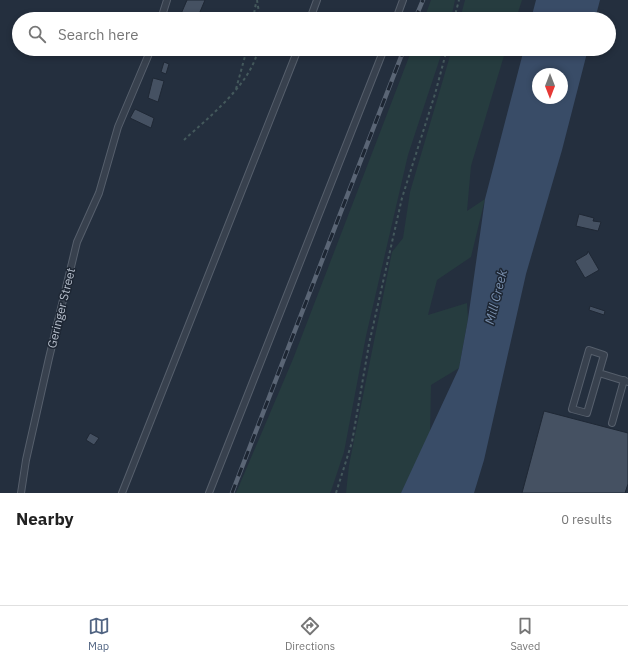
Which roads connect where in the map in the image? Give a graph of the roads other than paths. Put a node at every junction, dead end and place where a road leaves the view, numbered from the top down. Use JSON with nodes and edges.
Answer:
{"nodes":[{"id":1,"x":167,"y":0,"type":"edge"},
{"id":2,"x":317,"y":0,"type":"edge"},
{"id":3,"x":403,"y":0,"type":"edge"},
{"id":4,"x":163,"y":12,"type":"edge"},
{"id":5,"x":313,"y":12,"type":"edge"},
{"id":6,"x":399,"y":12,"type":"edge"},
{"id":7,"x":148,"y":56,"type":"edge"},
{"id":8,"x":295,"y":56,"type":"edge"},
{"id":9,"x":381,"y":56,"type":"edge"},
{"id":10,"x":599,"y":373,"type":"junction"},
{"id":11,"x":626,"y":381,"type":"edge"},
{"id":12,"x":612,"y":423,"type":"dead end"},
{"id":13,"x":21,"y":493,"type":"edge"},
{"id":14,"x":122,"y":493,"type":"edge"},
{"id":15,"x":209,"y":493,"type":"edge"}],
"edges":[{"from":1,"to":4,"type":"lane"},
{"from":2,"to":5,"type":"lane"},
{"from":3,"to":6,"type":"lane"},
{"from":7,"to":13,"type":"lane","name":"Geringer Street"},
{"from":8,"to":14,"type":"lane"},
{"from":9,"to":15,"type":"lane"},
{"from":10,"to":10,"type":"lane"},
{"from":10,"to":11,"type":"lane"},
{"from":11,"to":12,"type":"lane"}]}
